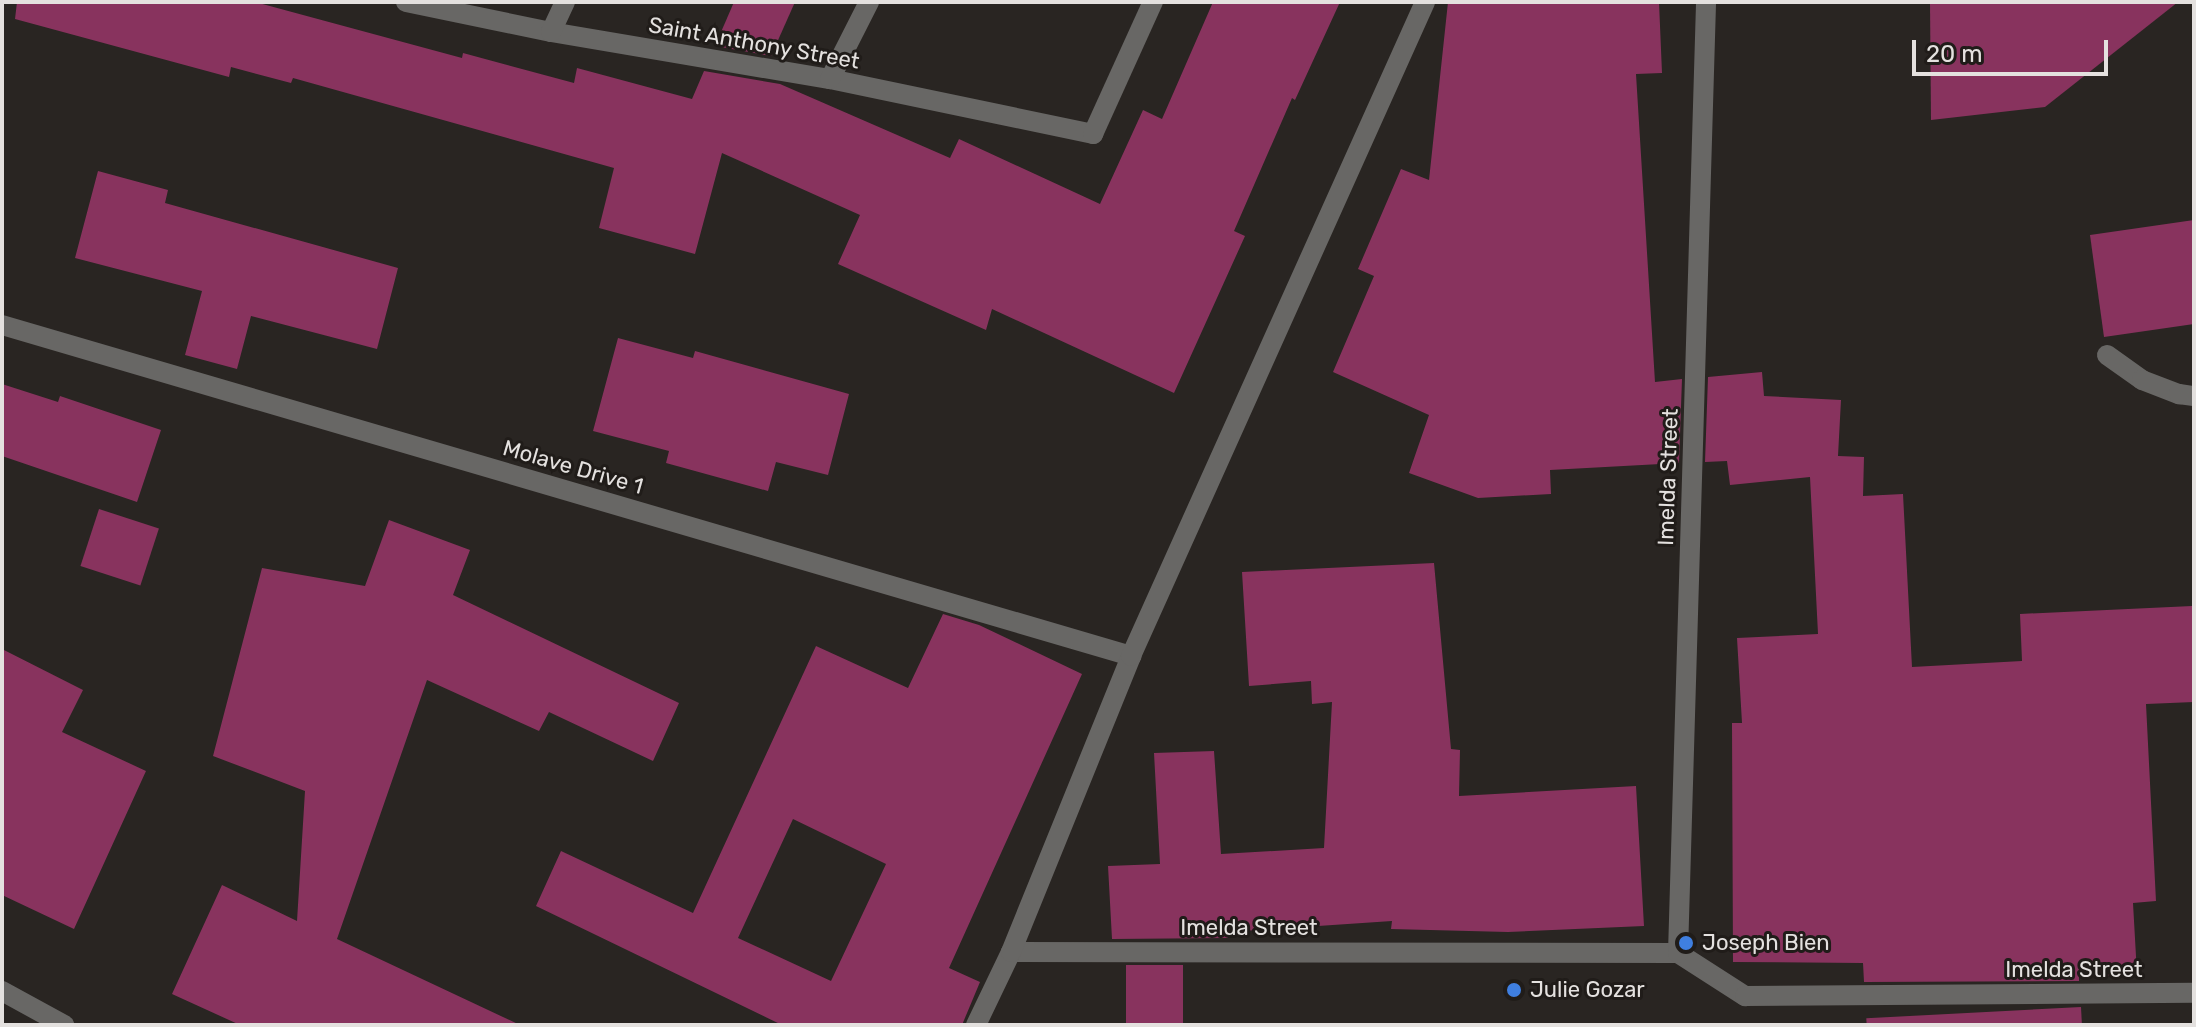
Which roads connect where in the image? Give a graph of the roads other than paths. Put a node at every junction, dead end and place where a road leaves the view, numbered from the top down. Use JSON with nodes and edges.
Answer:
{"nodes":[{"id":1,"x":406,"y":2,"type":"edge"},
{"id":2,"x":565,"y":2,"type":"edge"},
{"id":3,"x":869,"y":2,"type":"edge"},
{"id":4,"x":1153,"y":2,"type":"edge"},
{"id":5,"x":1425,"y":2,"type":"edge"},
{"id":6,"x":1706,"y":2,"type":"edge"},
{"id":7,"x":551,"y":32,"type":"junction"},
{"id":8,"x":830,"y":79,"type":"junction"},
{"id":9,"x":2,"y":325,"type":"edge"},
{"id":10,"x":2107,"y":355,"type":"dead end"},
{"id":11,"x":2194,"y":396,"type":"edge"},
{"id":12,"x":1131,"y":656,"type":"junction"},
{"id":13,"x":1011,"y":952,"type":"junction"},
{"id":14,"x":1678,"y":953,"type":"junction"},
{"id":15,"x":2,"y":991,"type":"edge"},
{"id":16,"x":2194,"y":993,"type":"edge"},
{"id":17,"x":64,"y":1025,"type":"edge"},
{"id":18,"x":976,"y":1025,"type":"edge"}],
"edges":[{"from":1,"to":7,"type":"street","name":"Saint Anthony Street"},
{"from":2,"to":7,"type":"street"},
{"from":3,"to":8,"type":"street"},
{"from":4,"to":8,"type":"street","name":"Saint Anthony Street"},
{"from":5,"to":12,"type":"street"},
{"from":6,"to":14,"type":"street","name":"Imelda Street"},
{"from":7,"to":8,"type":"street","name":"Saint Anthony Street"},
{"from":9,"to":12,"type":"street","name":"Molave Drive 1"},
{"from":10,"to":11,"type":"street"},
{"from":12,"to":13,"type":"street"},
{"from":13,"to":14,"type":"street","name":"Imelda Street"},
{"from":13,"to":18,"type":"street"},
{"from":14,"to":16,"type":"street","name":"Imelda Street"},
{"from":15,"to":17,"type":"street"}]}
